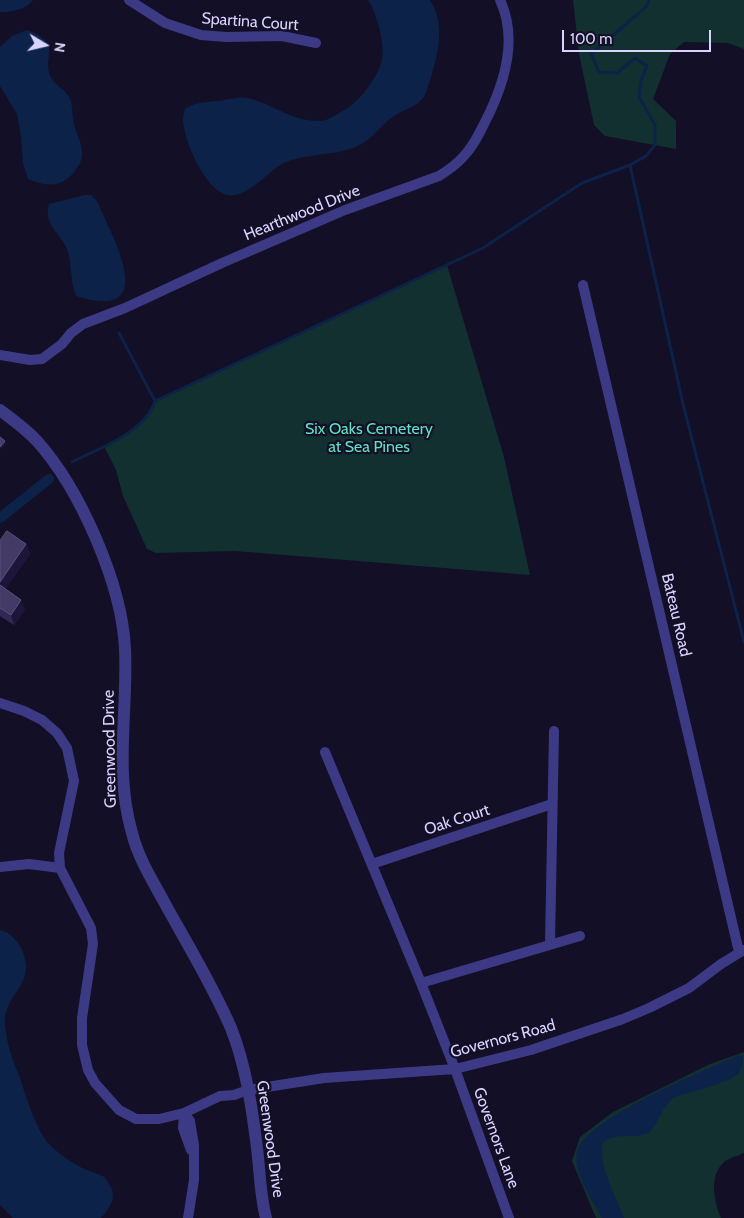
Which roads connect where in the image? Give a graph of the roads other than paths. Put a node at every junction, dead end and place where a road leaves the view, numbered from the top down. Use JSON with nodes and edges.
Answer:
{"nodes":[{"id":1,"x":129,"y":0,"type":"edge"},
{"id":2,"x":500,"y":0,"type":"edge"},
{"id":3,"x":316,"y":43,"type":"dead end"},
{"id":4,"x":583,"y":285,"type":"dead end"},
{"id":5,"x":0,"y":355,"type":"edge"},
{"id":6,"x":0,"y":410,"type":"edge"},
{"id":7,"x":0,"y":703,"type":"edge"},
{"id":8,"x":554,"y":731,"type":"dead end"},
{"id":9,"x":325,"y":752,"type":"dead end"},
{"id":10,"x":552,"y":804,"type":"junction"},
{"id":11,"x":372,"y":864,"type":"junction"},
{"id":12,"x":0,"y":867,"type":"edge"},
{"id":13,"x":60,"y":868,"type":"junction"},
{"id":14,"x":580,"y":936,"type":"dead end"},
{"id":15,"x":550,"y":944,"type":"junction"},
{"id":16,"x":742,"y":951,"type":"edge"},
{"id":17,"x":421,"y":983,"type":"junction"},
{"id":18,"x":455,"y":1069,"type":"junction"},
{"id":19,"x":248,"y":1090,"type":"junction"},
{"id":20,"x":184,"y":1113,"type":"junction"},
{"id":21,"x":188,"y":1218,"type":"edge"},
{"id":22,"x":266,"y":1218,"type":"edge"},
{"id":23,"x":509,"y":1218,"type":"edge"}],
"edges":[{"from":1,"to":3,"type":"street","name":"Spartina Court"},
{"from":2,"to":5,"type":"street","name":"Hearthwood Drive"},
{"from":4,"to":16,"type":"street","name":"Bateau Road"},
{"from":6,"to":19,"type":"street","name":"Greenwood Drive"},
{"from":7,"to":13,"type":"street"},
{"from":8,"to":10,"type":"street"},
{"from":9,"to":11,"type":"street"},
{"from":10,"to":11,"type":"street","name":"Oak Court"},
{"from":10,"to":15,"type":"street"},
{"from":11,"to":17,"type":"street"},
{"from":12,"to":13,"type":"street"},
{"from":13,"to":20,"type":"street","name":"Governors Road"},
{"from":14,"to":15,"type":"street"},
{"from":15,"to":17,"type":"street"},
{"from":16,"to":18,"type":"street","name":"Governors Road"},
{"from":17,"to":18,"type":"street"},
{"from":18,"to":19,"type":"street","name":"Governors Road"},
{"from":18,"to":23,"type":"street","name":"Governors Lane"},
{"from":19,"to":20,"type":"street","name":"Governors Road"},
{"from":19,"to":22,"type":"street","name":"Greenwood Drive"},
{"from":20,"to":21,"type":"street"}]}
